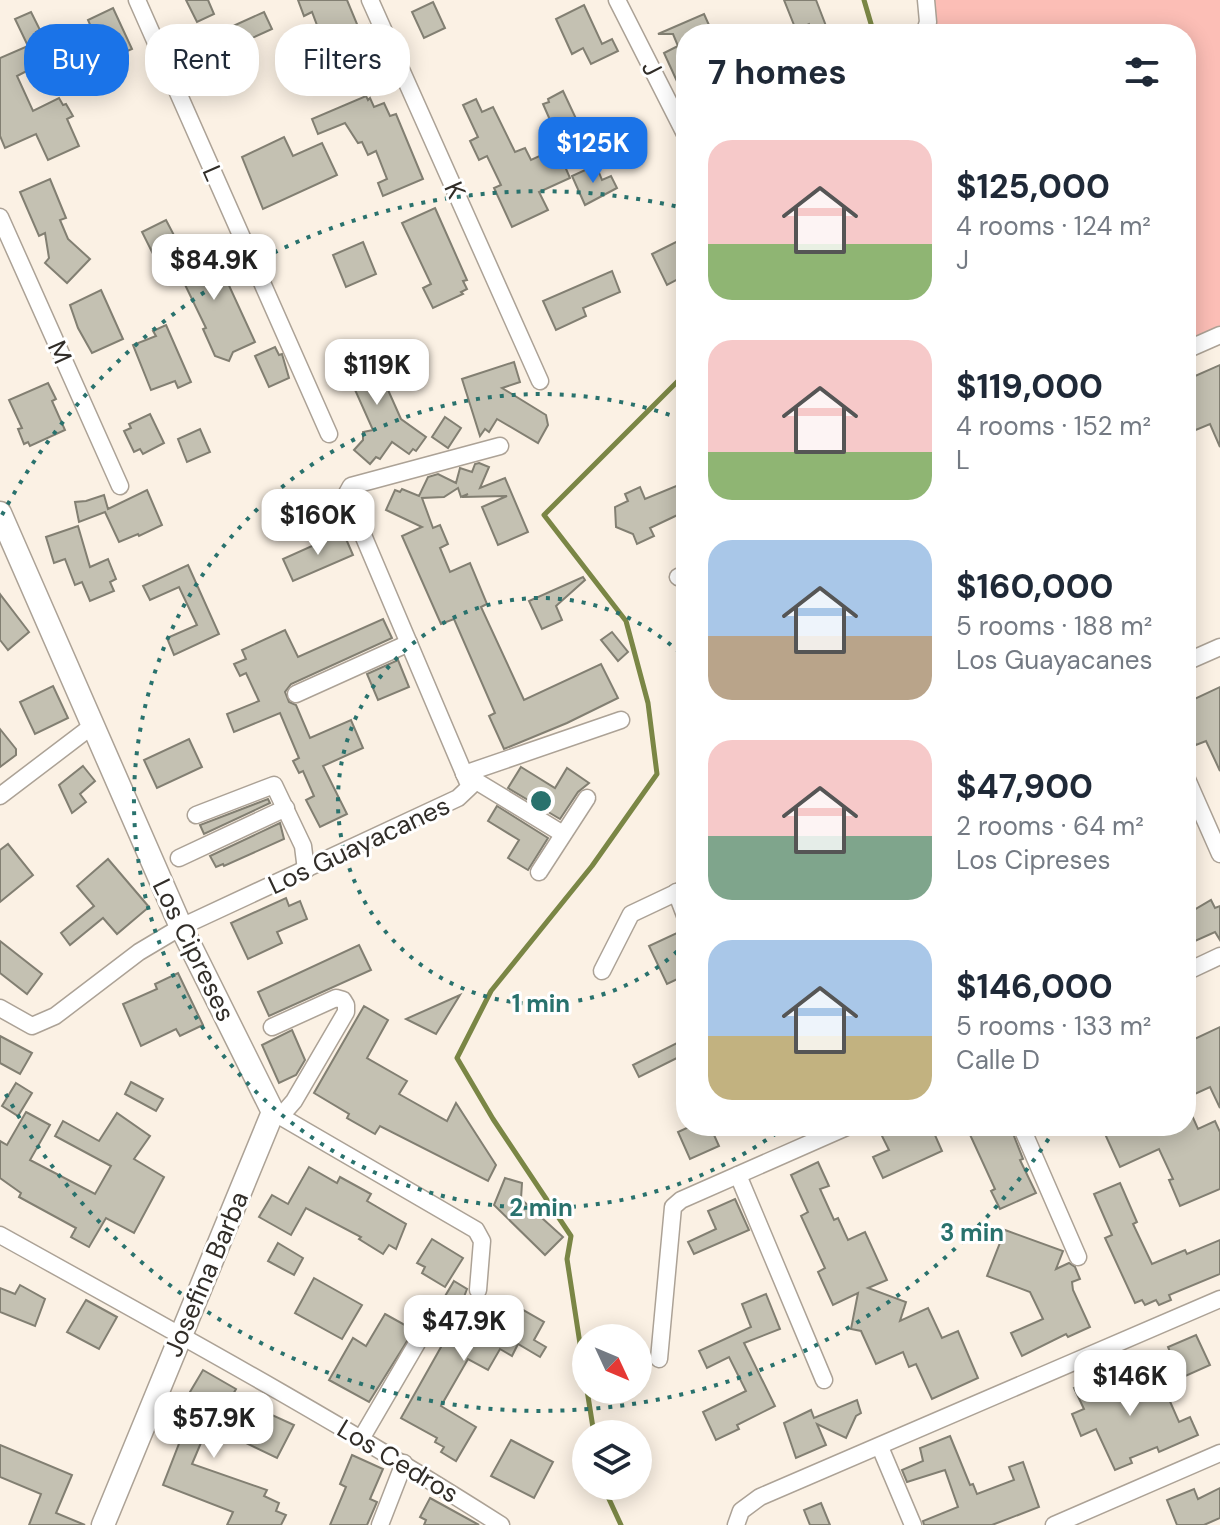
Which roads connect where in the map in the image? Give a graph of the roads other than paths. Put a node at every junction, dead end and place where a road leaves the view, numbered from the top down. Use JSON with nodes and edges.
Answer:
{"nodes":[{"id":1,"x":137,"y":0,"type":"edge"},
{"id":2,"x":370,"y":0,"type":"edge"},
{"id":3,"x":617,"y":0,"type":"edge"},
{"id":4,"x":926,"y":0,"type":"edge"},
{"id":5,"x":927,"y":24,"type":"edge"},
{"id":6,"x":676,"y":103,"type":"edge"},
{"id":7,"x":0,"y":217,"type":"edge"},
{"id":8,"x":1220,"y":335,"type":"edge"},
{"id":9,"x":1196,"y":346,"type":"edge"},
{"id":10,"x":540,"y":381,"type":"dead end"},
{"id":11,"x":329,"y":434,"type":"dead end"},
{"id":12,"x":500,"y":446,"type":"dead end"},
{"id":13,"x":120,"y":486,"type":"dead end"},
{"id":14,"x":0,"y":514,"type":"edge"},
{"id":15,"x":409,"y":643,"type":"junction"},
{"id":16,"x":1220,"y":647,"type":"edge"},
{"id":17,"x":1196,"y":658,"type":"edge"},
{"id":18,"x":296,"y":694,"type":"dead end"},
{"id":19,"x":621,"y":720,"type":"dead end"},
{"id":20,"x":92,"y":726,"type":"junction"},
{"id":21,"x":470,"y":777,"type":"junction"},
{"id":22,"x":0,"y":796,"type":"edge"},
{"id":23,"x":587,"y":798,"type":"dead end"},
{"id":24,"x":1196,"y":800,"type":"edge"},
{"id":25,"x":286,"y":808,"type":"junction"},
{"id":26,"x":196,"y":815,"type":"dead end"},
{"id":27,"x":563,"y":834,"type":"junction"},
{"id":28,"x":1220,"y":854,"type":"edge"},
{"id":29,"x":179,"y":858,"type":"dead end"},
{"id":30,"x":306,"y":870,"type":"junction"},
{"id":31,"x":539,"y":872,"type":"dead end"},
{"id":32,"x":676,"y":892,"type":"edge"},
{"id":33,"x":181,"y":927,"type":"junction"},
{"id":34,"x":1220,"y":956,"type":"edge"},
{"id":35,"x":1196,"y":967,"type":"edge"},
{"id":36,"x":602,"y":971,"type":"dead end"},
{"id":37,"x":0,"y":1008,"type":"edge"},
{"id":38,"x":272,"y":1027,"type":"dead end"},
{"id":39,"x":277,"y":1114,"type":"junction"},
{"id":40,"x":826,"y":1136,"type":"edge"},
{"id":41,"x":1025,"y":1136,"type":"edge"},
{"id":42,"x":738,"y":1175,"type":"junction"},
{"id":43,"x":0,"y":1235,"type":"edge"},
{"id":44,"x":1078,"y":1257,"type":"dead end"},
{"id":45,"x":478,"y":1290,"type":"dead end"},
{"id":46,"x":1220,"y":1299,"type":"edge"},
{"id":47,"x":180,"y":1336,"type":"junction"},
{"id":48,"x":417,"y":1343,"type":"dead end"},
{"id":49,"x":659,"y":1359,"type":"dead end"},
{"id":50,"x":824,"y":1380,"type":"dead end"},
{"id":51,"x":361,"y":1439,"type":"junction"},
{"id":52,"x":880,"y":1447,"type":"junction"},
{"id":53,"x":1220,"y":1453,"type":"edge"},
{"id":54,"x":404,"y":1463,"type":"junction"},
{"id":55,"x":103,"y":1525,"type":"edge"},
{"id":56,"x":380,"y":1525,"type":"edge"},
{"id":57,"x":501,"y":1525,"type":"edge"},
{"id":58,"x":736,"y":1525,"type":"edge"},
{"id":59,"x":913,"y":1525,"type":"edge"},
{"id":60,"x":1054,"y":1525,"type":"edge"}],
"edges":[{"from":1,"to":11,"type":"street","name":"L"},
{"from":2,"to":10,"type":"street","name":"K"},
{"from":3,"to":6,"type":"street","name":"J"},
{"from":4,"to":5,"type":"street"},
{"from":7,"to":13,"type":"street","name":"M"},
{"from":8,"to":9,"type":"street"},
{"from":12,"to":15,"type":"street","name":"Los Guayacanes"},
{"from":14,"to":20,"type":"street","name":"Los Cipreses"},
{"from":15,"to":18,"type":"street"},
{"from":15,"to":21,"type":"street","name":"Los Guayacanes"},
{"from":16,"to":17,"type":"street"},
{"from":19,"to":21,"type":"street"},
{"from":20,"to":22,"type":"street"},
{"from":20,"to":33,"type":"street","name":"Los Cipreses"},
{"from":21,"to":27,"type":"street"},
{"from":21,"to":30,"type":"street","name":"Los Guayacanes"},
{"from":23,"to":27,"type":"street"},
{"from":24,"to":28,"type":"street"},
{"from":25,"to":26,"type":"street"},
{"from":25,"to":29,"type":"street"},
{"from":25,"to":30,"type":"street"},
{"from":27,"to":31,"type":"street"},
{"from":30,"to":33,"type":"street","name":"Los Guayacanes"},
{"from":32,"to":36,"type":"street"},
{"from":33,"to":37,"type":"street","name":"Los Guayacanes"},
{"from":33,"to":39,"type":"street","name":"Los Cipreses"},
{"from":34,"to":35,"type":"street"},
{"from":38,"to":39,"type":"street"},
{"from":39,"to":45,"type":"street"},
{"from":39,"to":47,"type":"street","name":"Josefina Barba"},
{"from":40,"to":42,"type":"street"},
{"from":41,"to":44,"type":"street"},
{"from":42,"to":49,"type":"street"},
{"from":42,"to":50,"type":"street"},
{"from":43,"to":47,"type":"street","name":"Los Cedros"},
{"from":46,"to":52,"type":"street"},
{"from":47,"to":51,"type":"street","name":"Los Cedros"},
{"from":47,"to":55,"type":"street","name":"Josefina Barba"},
{"from":48,"to":51,"type":"street"},
{"from":51,"to":54,"type":"street","name":"Los Cedros"},
{"from":52,"to":58,"type":"street"},
{"from":52,"to":59,"type":"street"},
{"from":53,"to":60,"type":"street"},
{"from":54,"to":56,"type":"street"},
{"from":54,"to":57,"type":"street","name":"Los Cedros"}]}
